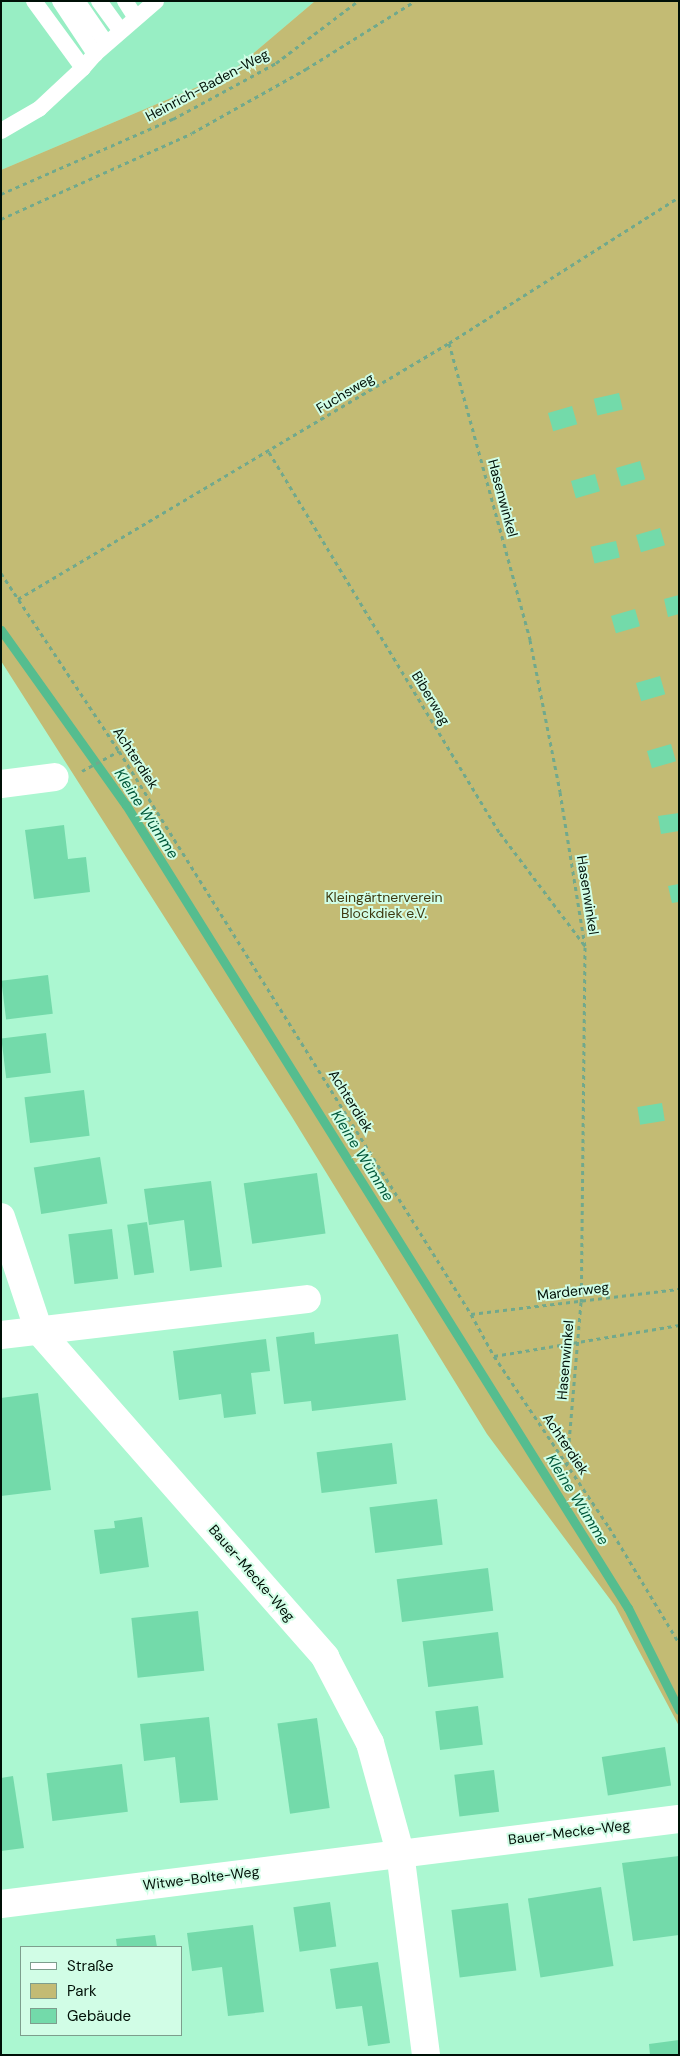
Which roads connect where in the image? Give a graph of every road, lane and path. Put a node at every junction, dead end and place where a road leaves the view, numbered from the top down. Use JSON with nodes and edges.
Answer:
{"nodes":[{"id":1,"x":34,"y":1,"type":"edge"},
{"id":2,"x":60,"y":1,"type":"edge"},
{"id":3,"x":77,"y":1,"type":"edge"},
{"id":4,"x":99,"y":1,"type":"edge"},
{"id":5,"x":125,"y":1,"type":"edge"},
{"id":6,"x":358,"y":1,"type":"edge"},
{"id":7,"x":415,"y":1,"type":"edge"},
{"id":8,"x":154,"y":2,"type":"edge"},
{"id":9,"x":136,"y":18,"type":"junction"},
{"id":10,"x":120,"y":30,"type":"junction"},
{"id":11,"x":101,"y":49,"type":"junction"},
{"id":12,"x":83,"y":68,"type":"junction"},
{"id":13,"x":1,"y":131,"type":"edge"},
{"id":14,"x":1,"y":194,"type":"edge"},
{"id":15,"x":679,"y":197,"type":"edge"},
{"id":16,"x":1,"y":219,"type":"edge"},
{"id":17,"x":449,"y":343,"type":"junction"},
{"id":18,"x":269,"y":452,"type":"junction"},
{"id":19,"x":1,"y":573,"type":"edge"},
{"id":20,"x":18,"y":599,"type":"junction"},
{"id":21,"x":119,"y":751,"type":"junction"},
{"id":22,"x":85,"y":770,"type":"dead end"},
{"id":23,"x":55,"y":777,"type":"dead end"},
{"id":24,"x":1,"y":784,"type":"edge"},
{"id":25,"x":586,"y":947,"type":"junction"},
{"id":26,"x":1,"y":1217,"type":"edge"},
{"id":27,"x":679,"y":1289,"type":"edge"},
{"id":28,"x":307,"y":1299,"type":"dead end"},
{"id":29,"x":581,"y":1302,"type":"junction"},
{"id":30,"x":471,"y":1314,"type":"junction"},
{"id":31,"x":679,"y":1325,"type":"edge"},
{"id":32,"x":39,"y":1331,"type":"junction"},
{"id":33,"x":1,"y":1335,"type":"edge"},
{"id":34,"x":578,"y":1342,"type":"junction"},
{"id":35,"x":494,"y":1356,"type":"junction"},
{"id":36,"x":567,"y":1465,"type":"junction"},
{"id":37,"x":679,"y":1643,"type":"edge"},
{"id":38,"x":679,"y":1820,"type":"edge"},
{"id":39,"x":400,"y":1852,"type":"junction"},
{"id":40,"x":1,"y":1904,"type":"edge"},
{"id":41,"x":426,"y":2055,"type":"edge"}],
"edges":[{"from":1,"to":12,"type":"lane"},
{"from":2,"to":11,"type":"lane"},
{"from":3,"to":11,"type":"lane"},
{"from":4,"to":10,"type":"lane"},
{"from":5,"to":9,"type":"lane"},
{"from":6,"to":14,"type":"path","name":"Heinrich-Baden-Weg"},
{"from":7,"to":16,"type":"path"},
{"from":8,"to":9,"type":"lane"},
{"from":9,"to":10,"type":"lane"},
{"from":10,"to":11,"type":"lane"},
{"from":11,"to":12,"type":"lane"},
{"from":12,"to":13,"type":"lane"},
{"from":15,"to":17,"type":"path","name":"Fuchsweg"},
{"from":17,"to":18,"type":"path","name":"Fuchsweg"},
{"from":17,"to":25,"type":"path","name":"Hasenwinkel"},
{"from":18,"to":20,"type":"path","name":"Fuchsweg"},
{"from":18,"to":25,"type":"path","name":"Biberweg"},
{"from":19,"to":20,"type":"path","name":"Achterdiek"},
{"from":20,"to":21,"type":"path","name":"Achterdiek"},
{"from":21,"to":22,"type":"path"},
{"from":21,"to":30,"type":"path","name":"Achterdiek"},
{"from":23,"to":24,"type":"street"},
{"from":25,"to":29,"type":"path","name":"Hasenwinkel"},
{"from":26,"to":32,"type":"street","name":"Bauer-Mecke-Weg"},
{"from":27,"to":29,"type":"path","name":"Marderweg"},
{"from":28,"to":32,"type":"street"},
{"from":29,"to":30,"type":"path","name":"Marderweg"},
{"from":29,"to":34,"type":"path","name":"Hasenwinkel"},
{"from":30,"to":35,"type":"path","name":"Achterdiek"},
{"from":31,"to":34,"type":"path"},
{"from":32,"to":33,"type":"street"},
{"from":32,"to":39,"type":"street","name":"Bauer-Mecke-Weg"},
{"from":34,"to":35,"type":"path"},
{"from":34,"to":36,"type":"path","name":"Hasenwinkel"},
{"from":35,"to":36,"type":"path","name":"Achterdiek"},
{"from":36,"to":37,"type":"path","name":"Achterdiek"},
{"from":38,"to":39,"type":"street","name":"Bauer-Mecke-Weg"},
{"from":39,"to":40,"type":"street","name":"Witwe-Bolte-Weg"},
{"from":39,"to":41,"type":"street","name":"Bauer-Mecke-Weg"}]}
